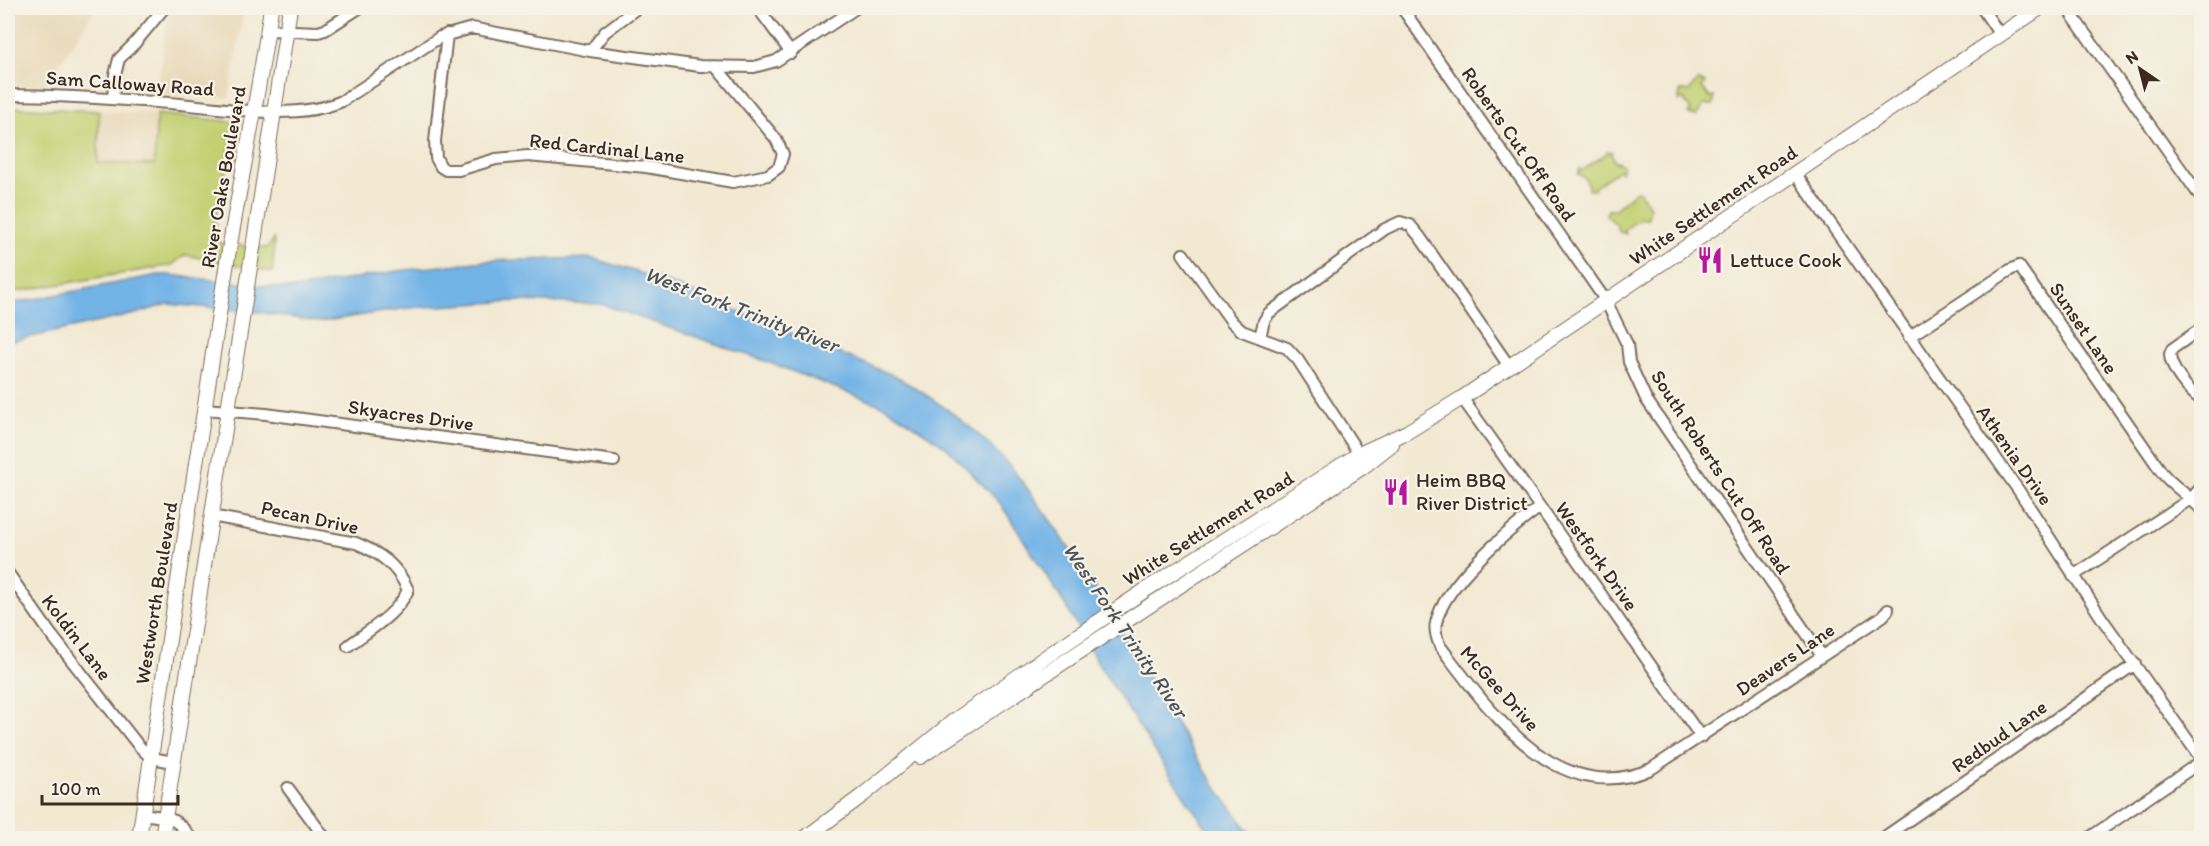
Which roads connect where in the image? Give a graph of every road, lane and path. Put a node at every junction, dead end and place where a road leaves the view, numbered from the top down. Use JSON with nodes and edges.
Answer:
{"nodes":[{"id":1,"x":164,"y":8,"type":"edge"},
{"id":2,"x":271,"y":8,"type":"edge"},
{"id":3,"x":290,"y":8,"type":"edge"},
{"id":4,"x":359,"y":8,"type":"edge"},
{"id":5,"x":638,"y":8,"type":"edge"},
{"id":6,"x":758,"y":8,"type":"edge"},
{"id":7,"x":856,"y":8,"type":"edge"},
{"id":8,"x":1402,"y":8,"type":"edge"},
{"id":9,"x":1982,"y":8,"type":"edge"},
{"id":10,"x":2040,"y":8,"type":"edge"},
{"id":11,"x":2067,"y":8,"type":"edge"},
{"id":12,"x":268,"y":30,"type":"junction"},
{"id":13,"x":286,"y":32,"type":"junction"},
{"id":14,"x":447,"y":34,"type":"junction"},
{"id":15,"x":2000,"y":34,"type":"junction"},
{"id":16,"x":590,"y":51,"type":"junction"},
{"id":17,"x":791,"y":52,"type":"junction"},
{"id":18,"x":716,"y":67,"type":"junction"},
{"id":19,"x":8,"y":95,"type":"edge"},
{"id":20,"x":113,"y":99,"type":"junction"},
{"id":21,"x":255,"y":110,"type":"junction"},
{"id":22,"x":274,"y":111,"type":"junction"},
{"id":23,"x":1796,"y":173,"type":"junction"},
{"id":24,"x":2202,"y":199,"type":"edge"},
{"id":25,"x":1183,"y":254,"type":"dead end"},
{"id":26,"x":1606,"y":301,"type":"junction"},
{"id":27,"x":2202,"y":328,"type":"edge"},
{"id":28,"x":1260,"y":337,"type":"junction"},
{"id":29,"x":1909,"y":337,"type":"junction"},
{"id":30,"x":212,"y":354,"type":"joint"},
{"id":31,"x":1509,"y":366,"type":"junction"},
{"id":32,"x":1462,"y":398,"type":"junction"},
{"id":33,"x":2202,"y":400,"type":"edge"},
{"id":34,"x":204,"y":409,"type":"junction"},
{"id":35,"x":226,"y":412,"type":"junction"},
{"id":36,"x":1407,"y":432,"type":"junction"},
{"id":37,"x":1359,"y":454,"type":"junction"},
{"id":38,"x":614,"y":460,"type":"dead end"},
{"id":39,"x":1336,"y":477,"type":"junction"},
{"id":40,"x":2202,"y":486,"type":"edge"},
{"id":41,"x":2192,"y":498,"type":"junction"},
{"id":42,"x":1540,"y":507,"type":"junction"},
{"id":43,"x":2202,"y":510,"type":"edge"},
{"id":44,"x":211,"y":516,"type":"junction"},
{"id":45,"x":8,"y":573,"type":"edge"},
{"id":46,"x":2073,"y":576,"type":"junction"},
{"id":47,"x":1888,"y":610,"type":"dead end"},
{"id":48,"x":348,"y":646,"type":"dead end"},
{"id":49,"x":1822,"y":656,"type":"junction"},
{"id":50,"x":2135,"y":664,"type":"junction"},
{"id":51,"x":1701,"y":737,"type":"junction"},
{"id":52,"x":152,"y":758,"type":"junction"},
{"id":53,"x":2202,"y":761,"type":"edge"},
{"id":54,"x":174,"y":762,"type":"junction"},
{"id":55,"x":288,"y":788,"type":"dead end"},
{"id":56,"x":863,"y":795,"type":"junction"},
{"id":57,"x":142,"y":814,"type":"junction"},
{"id":58,"x":165,"y":818,"type":"junction"},
{"id":59,"x":139,"y":838,"type":"edge"},
{"id":60,"x":162,"y":838,"type":"edge"},
{"id":61,"x":191,"y":838,"type":"edge"},
{"id":62,"x":325,"y":838,"type":"edge"},
{"id":63,"x":805,"y":838,"type":"edge"},
{"id":64,"x":1883,"y":838,"type":"edge"},
{"id":65,"x":2089,"y":838,"type":"edge"}],
"edges":[{"from":1,"to":20,"type":"street"},
{"from":2,"to":12,"type":"main road","name":"River Oaks Boulevard"},
{"from":3,"to":13,"type":"main road","name":"River Oaks Boulevard"},
{"from":4,"to":13,"type":"street"},
{"from":5,"to":16,"type":"street"},
{"from":6,"to":17,"type":"street"},
{"from":7,"to":17,"type":"street","name":"Sam Calloway Road"},
{"from":8,"to":26,"type":"street","name":"Roberts Cut Off Road"},
{"from":9,"to":15,"type":"street"},
{"from":10,"to":15,"type":"main road","name":"White Settlement Road"},
{"from":11,"to":24,"type":"street"},
{"from":12,"to":13,"type":"street"},
{"from":12,"to":21,"type":"main road","name":"River Oaks Boulevard"},
{"from":13,"to":22,"type":"main road","name":"River Oaks Boulevard"},
{"from":14,"to":16,"type":"street","name":"Sam Calloway Road"},
{"from":14,"to":18,"type":"street","name":"Red Cardinal Lane"},
{"from":14,"to":22,"type":"street","name":"Sam Calloway Road"},
{"from":15,"to":23,"type":"main road","name":"White Settlement Road"},
{"from":16,"to":18,"type":"street","name":"Sam Calloway Road"},
{"from":17,"to":18,"type":"street","name":"Sam Calloway Road"},
{"from":19,"to":20,"type":"street","name":"Sam Calloway Road"},
{"from":20,"to":21,"type":"street","name":"Sam Calloway Road"},
{"from":21,"to":22,"type":"street","name":"Sam Calloway Road"},
{"from":21,"to":30,"type":"main road","name":"River Oaks Boulevard"},
{"from":22,"to":35,"type":"main road","name":"River Oaks Boulevard"},
{"from":23,"to":26,"type":"main road","name":"White Settlement Road"},
{"from":23,"to":29,"type":"street","name":"Athenia Drive"},
{"from":25,"to":28,"type":"street"},
{"from":26,"to":31,"type":"main road","name":"White Settlement Road"},
{"from":26,"to":49,"type":"street","name":"South Roberts Cut Off Road"},
{"from":27,"to":33,"type":"street"},
{"from":28,"to":31,"type":"street"},
{"from":28,"to":37,"type":"street"},
{"from":29,"to":41,"type":"street","name":"Sunset Lane"},
{"from":29,"to":46,"type":"street","name":"Athenia Drive"},
{"from":30,"to":34,"type":"main road","name":"Westworth Boulevard"},
{"from":31,"to":32,"type":"main road","name":"White Settlement Road"},
{"from":32,"to":36,"type":"main road","name":"White Settlement Road"},
{"from":32,"to":42,"type":"street","name":"Westfork Drive"},
{"from":34,"to":35,"type":"street","name":"Skyacres Drive"},
{"from":34,"to":52,"type":"main road","name":"Westworth Boulevard"},
{"from":35,"to":38,"type":"street","name":"Skyacres Drive"},
{"from":35,"to":44,"type":"main road"},
{"from":36,"to":37,"type":"main road","name":"White Settlement Road"},
{"from":36,"to":39,"type":"main road","name":"White Settlement Road"},
{"from":37,"to":39,"type":"main road","name":"White Settlement Road"},
{"from":39,"to":56,"type":"main road","name":"White Settlement Road"},
{"from":39,"to":56,"type":"main road","name":"White Settlement Road"},
{"from":40,"to":41,"type":"street"},
{"from":41,"to":43,"type":"street","name":"Sunset Lane"},
{"from":41,"to":46,"type":"street"},
{"from":42,"to":51,"type":"street","name":"Westfork Drive"},
{"from":42,"to":51,"type":"street","name":"McGee Drive"},
{"from":44,"to":48,"type":"street","name":"Pecan Drive"},
{"from":44,"to":54,"type":"main road"},
{"from":45,"to":52,"type":"street","name":"Koldin Lane"},
{"from":46,"to":50,"type":"street","name":"Athenia Drive"},
{"from":47,"to":49,"type":"street","name":"Deavers Lane"},
{"from":49,"to":51,"type":"street","name":"Deavers Lane"},
{"from":50,"to":53,"type":"street","name":"Athenia Drive"},
{"from":50,"to":64,"type":"street","name":"Redbud Lane"},
{"from":52,"to":54,"type":"street"},
{"from":52,"to":57,"type":"main road","name":"Westworth Boulevard"},
{"from":53,"to":65,"type":"street"},
{"from":54,"to":58,"type":"main road"},
{"from":55,"to":62,"type":"street"},
{"from":56,"to":63,"type":"main road","name":"White Settlement Road"},
{"from":57,"to":58,"type":"street"},
{"from":57,"to":59,"type":"main road","name":"Westworth Boulevard"},
{"from":58,"to":60,"type":"main road"},
{"from":58,"to":61,"type":"street"}]}
